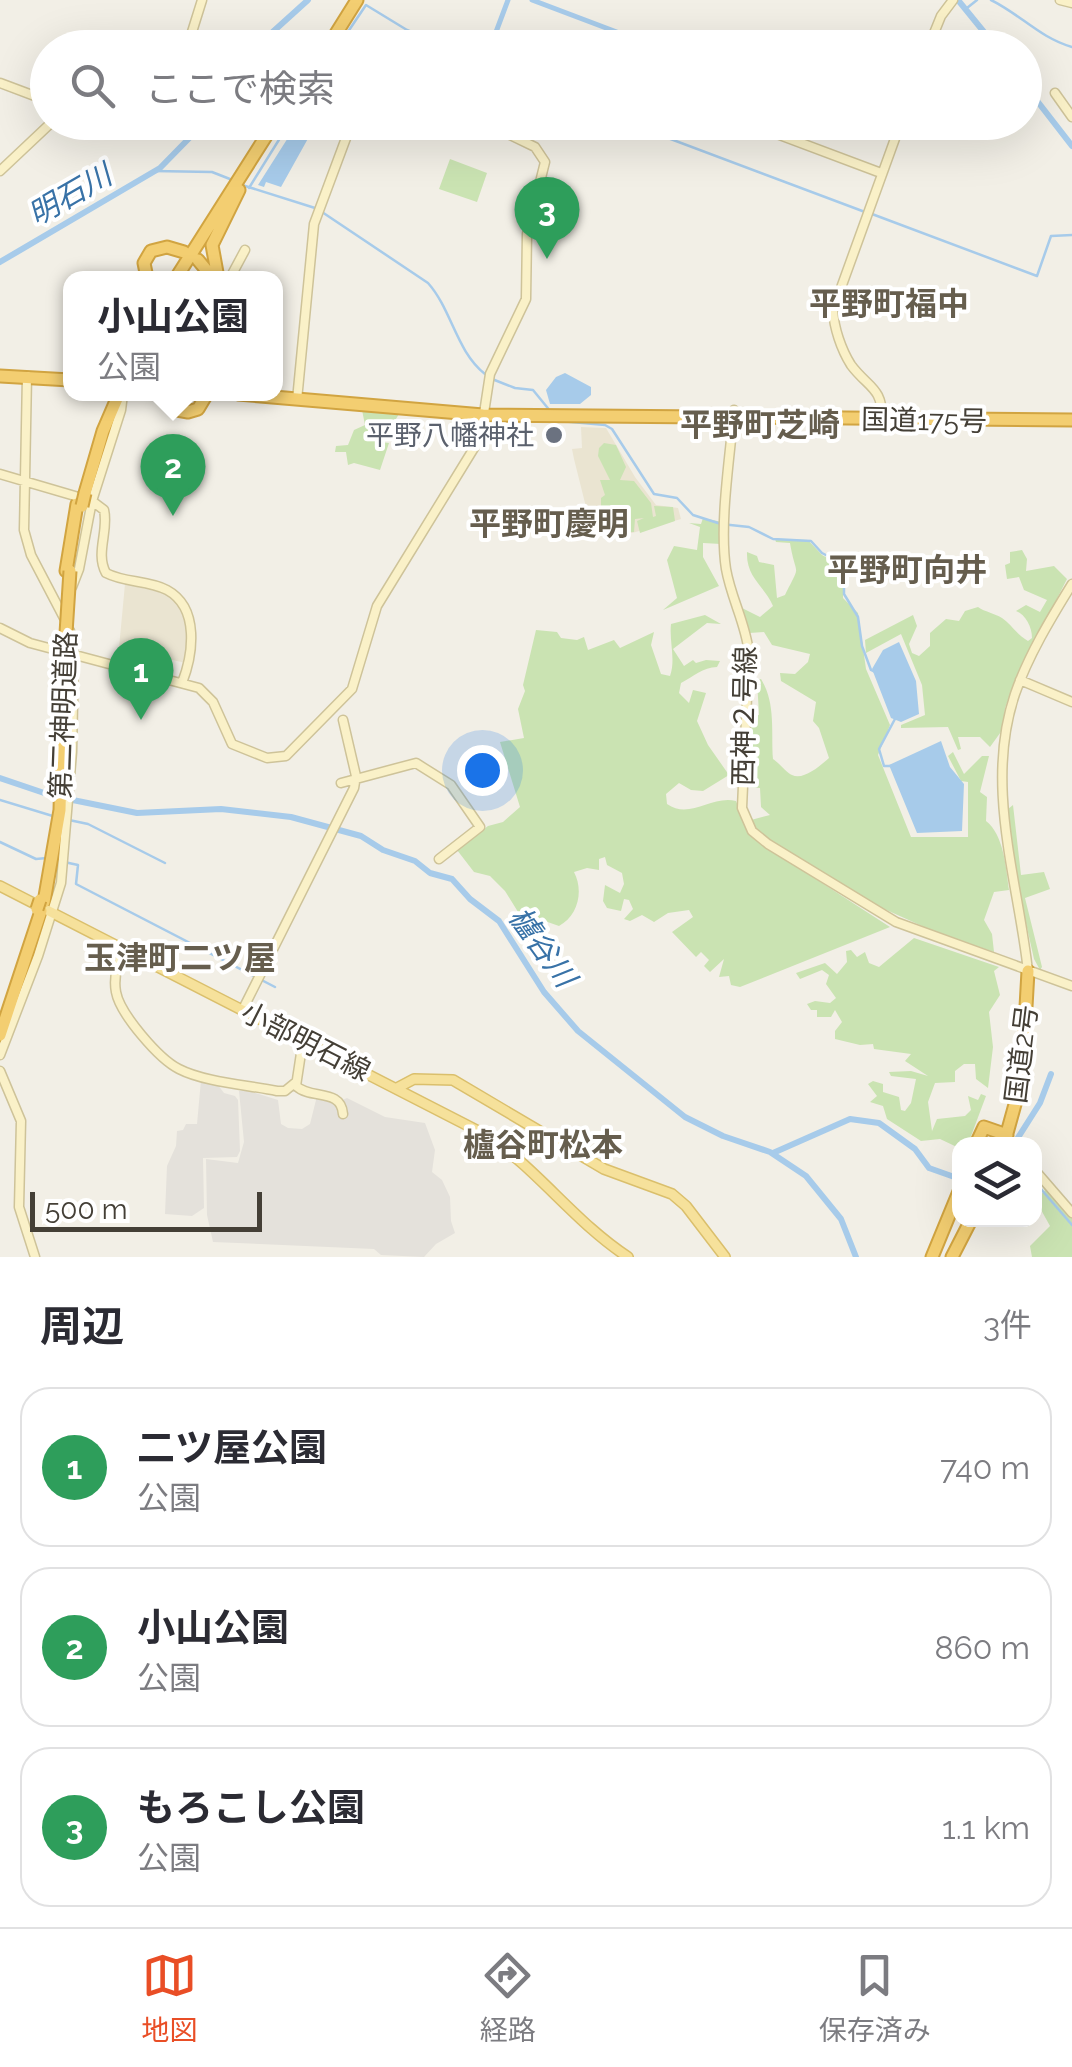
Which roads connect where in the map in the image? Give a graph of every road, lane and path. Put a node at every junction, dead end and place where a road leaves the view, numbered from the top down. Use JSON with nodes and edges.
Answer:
{"nodes":[{"id":1,"x":202,"y":0,"type":"edge"},
{"id":2,"x":953,"y":0,"type":"edge"},
{"id":3,"x":1060,"y":0,"type":"edge"},
{"id":4,"x":353,"y":3,"type":"edge"},
{"id":5,"x":1072,"y":3,"type":"edge"},
{"id":6,"x":193,"y":30,"type":"edge"},
{"id":7,"x":336,"y":30,"type":"edge"},
{"id":8,"x":935,"y":30,"type":"edge"},
{"id":9,"x":0,"y":83,"type":"edge"},
{"id":10,"x":1055,"y":93,"type":"dead end"},
{"id":11,"x":30,"y":94,"type":"edge"},
{"id":12,"x":1072,"y":117,"type":"edge"},
{"id":13,"x":33,"y":140,"type":"edge"},
{"id":14,"x":266,"y":140,"type":"edge"},
{"id":15,"x":345,"y":140,"type":"edge"},
{"id":16,"x":525,"y":140,"type":"edge"},
{"id":17,"x":793,"y":140,"type":"edge"},
{"id":18,"x":893,"y":140,"type":"edge"},
{"id":19,"x":0,"y":171,"type":"edge"},
{"id":20,"x":881,"y":173,"type":"junction"},
{"id":21,"x":235,"y":192,"type":"junction"},
{"id":22,"x":197,"y":244,"type":"junction"},
{"id":23,"x":245,"y":250,"type":"dead end"},
{"id":24,"x":197,"y":261,"type":"dead end"},
{"id":25,"x":146,"y":271,"type":"edge"},
{"id":26,"x":149,"y":271,"type":"edge"},
{"id":27,"x":176,"y":271,"type":"edge"},
{"id":28,"x":183,"y":271,"type":"edge"},
{"id":29,"x":184,"y":271,"type":"edge"},
{"id":30,"x":206,"y":271,"type":"edge"},
{"id":31,"x":213,"y":271,"type":"edge"},
{"id":32,"x":234,"y":271,"type":"edge"},
{"id":33,"x":0,"y":374,"type":"edge"},
{"id":34,"x":27,"y":376,"type":"junction"},
{"id":35,"x":63,"y":377,"type":"edge"},
{"id":36,"x":283,"y":395,"type":"edge"},
{"id":37,"x":283,"y":398,"type":"edge"},
{"id":38,"x":297,"y":399,"type":"junction"},
{"id":39,"x":115,"y":401,"type":"edge"},
{"id":40,"x":172,"y":401,"type":"edge"},
{"id":41,"x":177,"y":401,"type":"edge"},
{"id":42,"x":201,"y":401,"type":"edge"},
{"id":43,"x":203,"y":401,"type":"edge"},
{"id":44,"x":483,"y":412,"type":"junction"},
{"id":45,"x":734,"y":414,"type":"junction"},
{"id":46,"x":882,"y":417,"type":"junction"},
{"id":47,"x":1072,"y":417,"type":"edge"},
{"id":48,"x":0,"y":474,"type":"edge"},
{"id":49,"x":24,"y":482,"type":"junction"},
{"id":50,"x":83,"y":499,"type":"junction"},
{"id":51,"x":1072,"y":584,"type":"edge"},
{"id":52,"x":69,"y":627,"type":"junction"},
{"id":53,"x":0,"y":628,"type":"edge"},
{"id":54,"x":66,"y":661,"type":"junction"},
{"id":55,"x":1021,"y":678,"type":"junction"},
{"id":56,"x":182,"y":683,"type":"junction"},
{"id":57,"x":1072,"y":699,"type":"edge"},
{"id":58,"x":343,"y":720,"type":"dead end"},
{"id":59,"x":356,"y":776,"type":"junction"},
{"id":60,"x":341,"y":783,"type":"dead end"},
{"id":61,"x":439,"y":860,"type":"dead end"},
{"id":62,"x":57,"y":862,"type":"junction"},
{"id":63,"x":0,"y":886,"type":"edge"},
{"id":64,"x":43,"y":907,"type":"junction"},
{"id":65,"x":125,"y":948,"type":"junction"},
{"id":66,"x":1028,"y":971,"type":"junction"},
{"id":67,"x":1072,"y":986,"type":"edge"},
{"id":68,"x":243,"y":1009,"type":"junction"},
{"id":69,"x":0,"y":1022,"type":"edge"},
{"id":70,"x":0,"y":1034,"type":"edge"},
{"id":71,"x":303,"y":1040,"type":"junction"},
{"id":72,"x":0,"y":1054,"type":"edge"},
{"id":73,"x":0,"y":1071,"type":"edge"},
{"id":74,"x":296,"y":1082,"type":"junction"},
{"id":75,"x":397,"y":1088,"type":"junction"},
{"id":76,"x":343,"y":1114,"type":"dead end"},
{"id":77,"x":979,"y":1137,"type":"edge"},
{"id":78,"x":1002,"y":1137,"type":"edge"},
{"id":79,"x":1012,"y":1137,"type":"edge"},
{"id":80,"x":1042,"y":1175,"type":"edge"},
{"id":81,"x":952,"y":1208,"type":"edge"},
{"id":82,"x":1072,"y":1210,"type":"edge"},
{"id":83,"x":967,"y":1227,"type":"edge"},
{"id":84,"x":35,"y":1257,"type":"edge"},
{"id":85,"x":628,"y":1257,"type":"edge"},
{"id":86,"x":725,"y":1257,"type":"edge"},
{"id":87,"x":932,"y":1257,"type":"edge"},
{"id":88,"x":952,"y":1257,"type":"edge"}],
"edges":[{"from":1,"to":6,"type":"street"},
{"from":2,"to":8,"type":"street"},
{"from":3,"to":5,"type":"street"},
{"from":4,"to":7,"type":"highway"},
{"from":9,"to":11,"type":"street"},
{"from":10,"to":12,"type":"street"},
{"from":13,"to":19,"type":"street"},
{"from":14,"to":21,"type":"highway"},
{"from":15,"to":38,"type":"street"},
{"from":16,"to":44,"type":"street"},
{"from":17,"to":20,"type":"street"},
{"from":18,"to":20,"type":"street"},
{"from":20,"to":46,"type":"street"},
{"from":21,"to":22,"type":"highway"},
{"from":21,"to":29,"type":"highway"},
{"from":21,"to":31,"type":"highway"},
{"from":22,"to":27,"type":"highway"},
{"from":22,"to":28,"type":"highway"},
{"from":23,"to":32,"type":"street"},
{"from":24,"to":30,"type":"highway"},
{"from":25,"to":26,"type":"highway"},
{"from":33,"to":34,"type":"highway"},
{"from":34,"to":35,"type":"highway"},
{"from":34,"to":49,"type":"street"},
{"from":36,"to":38,"type":"highway","name":"国道175号"},
{"from":37,"to":38,"type":"highway","name":"国道175号"},
{"from":38,"to":44,"type":"highway","name":"国道175号"},
{"from":39,"to":50,"type":"highway","name":"第二神明道路"},
{"from":40,"to":43,"type":"highway"},
{"from":41,"to":42,"type":"highway"},
{"from":44,"to":45,"type":"highway","name":"国道175号"},
{"from":44,"to":56,"type":"street"},
{"from":45,"to":46,"type":"highway","name":"国道175号"},
{"from":45,"to":66,"type":"street","name":"西神２号線"},
{"from":46,"to":47,"type":"highway","name":"国道175号"},
{"from":48,"to":49,"type":"street"},
{"from":49,"to":50,"type":"street"},
{"from":49,"to":52,"type":"street"},
{"from":50,"to":52,"type":"street"},
{"from":50,"to":54,"type":"highway","name":"第二神明道路","bridge":true},
{"from":50,"to":56,"type":"street"},
{"from":51,"to":55,"type":"street"},
{"from":52,"to":54,"type":"street"},
{"from":53,"to":54,"type":"street"},
{"from":54,"to":56,"type":"street"},
{"from":54,"to":62,"type":"highway","name":"第二神明道路"},
{"from":54,"to":62,"type":"street"},
{"from":55,"to":57,"type":"street"},
{"from":55,"to":66,"type":"street"},
{"from":58,"to":59,"type":"street"},
{"from":59,"to":60,"type":"street"},
{"from":59,"to":61,"type":"street"},
{"from":59,"to":68,"type":"street"},
{"from":62,"to":64,"type":"highway","name":"第二神明道路"},
{"from":63,"to":64,"type":"main road","name":"小部明石線"},
{"from":64,"to":65,"type":"main road","name":"小部明石線"},
{"from":64,"to":69,"type":"highway","name":"第二神明道路"},
{"from":64,"to":70,"type":"highway","name":"第二神明道路"},
{"from":64,"to":72,"type":"street"},
{"from":65,"to":68,"type":"main road","name":"小部明石線"},
{"from":65,"to":74,"type":"street"},
{"from":66,"to":67,"type":"street","name":"西神２号線"},
{"from":66,"to":79,"type":"highway","name":"国道2号"},
{"from":68,"to":71,"type":"main road","name":"小部明石線"},
{"from":71,"to":74,"type":"street"},
{"from":71,"to":75,"type":"main road","name":"小部明石線"},
{"from":73,"to":84,"type":"street"},
{"from":74,"to":76,"type":"street"},
{"from":75,"to":85,"type":"main road","name":"小部明石線"},
{"from":75,"to":86,"type":"main road","name":"小部明石線"},
{"from":77,"to":78,"type":"highway","name":"国道2号"},
{"from":80,"to":82,"type":"street"},
{"from":81,"to":87,"type":"highway"},
{"from":83,"to":88,"type":"highway"}]}
